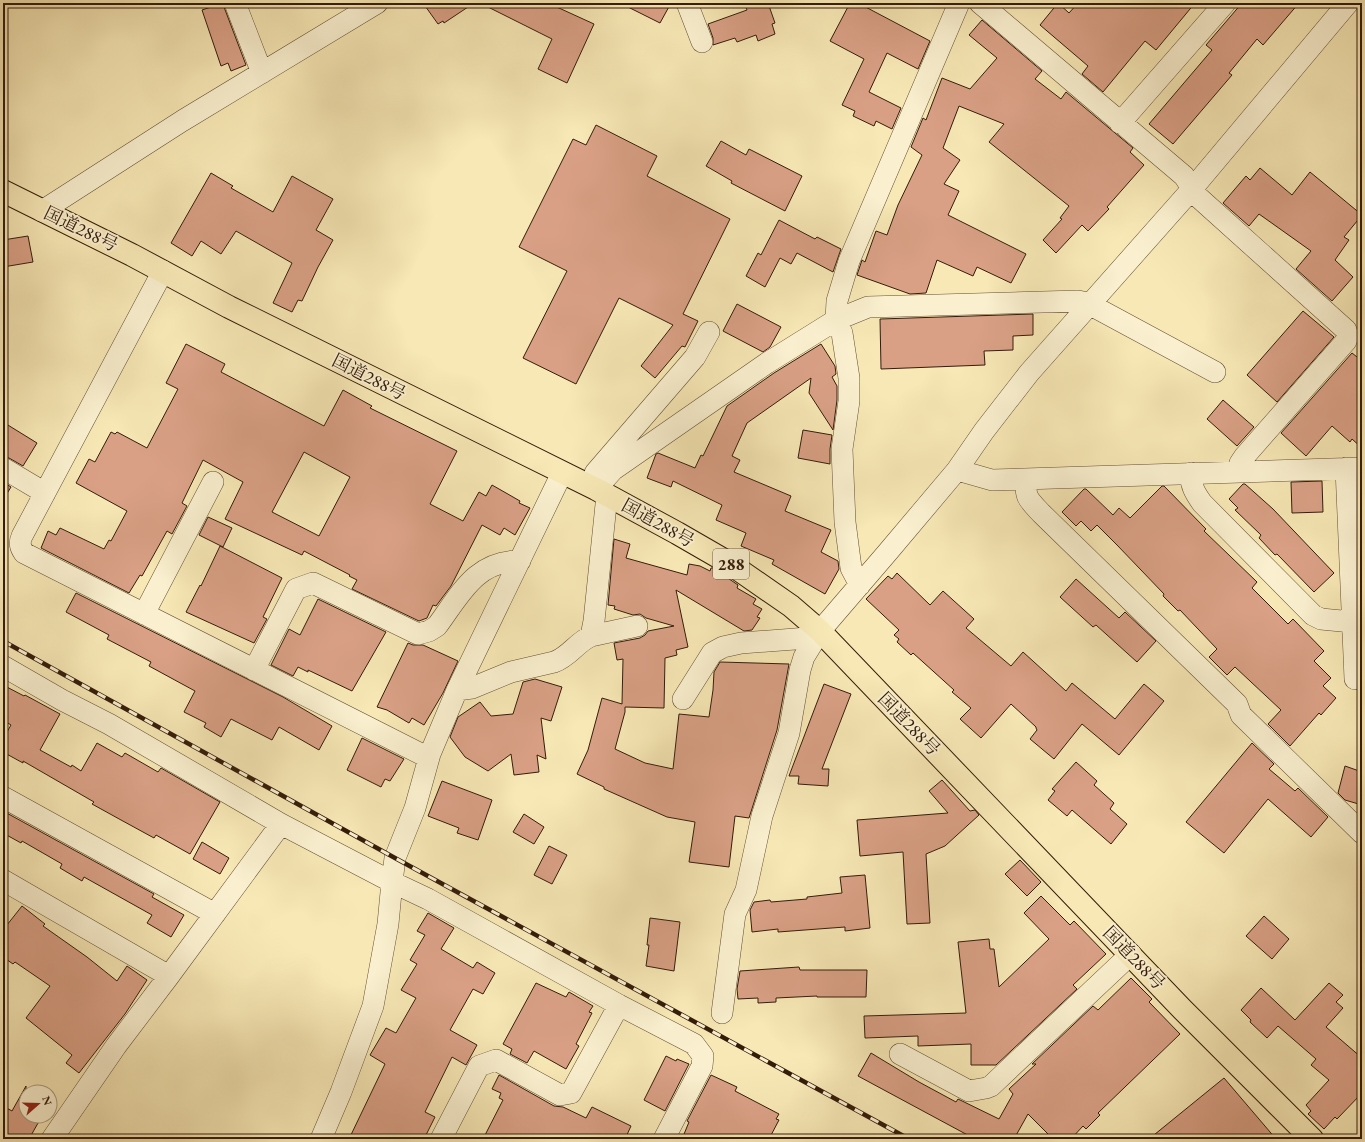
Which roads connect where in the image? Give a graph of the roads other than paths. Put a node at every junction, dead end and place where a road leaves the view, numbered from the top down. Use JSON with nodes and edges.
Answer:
{"nodes":[{"id":1,"x":235,"y":3,"type":"edge"},
{"id":2,"x":377,"y":3,"type":"edge"},
{"id":3,"x":959,"y":3,"type":"edge"},
{"id":4,"x":980,"y":3,"type":"edge"},
{"id":5,"x":1225,"y":3,"type":"edge"},
{"id":6,"x":1348,"y":3,"type":"edge"},
{"id":7,"x":693,"y":4,"type":"edge"},
{"id":8,"x":702,"y":42,"type":"dead end"},
{"id":9,"x":262,"y":73,"type":"junction"},
{"id":10,"x":1120,"y":123,"type":"junction"},
{"id":11,"x":1192,"y":189,"type":"junction"},
{"id":12,"x":3,"y":192,"type":"edge"},
{"id":13,"x":42,"y":211,"type":"junction"},
{"id":14,"x":163,"y":271,"type":"junction"},
{"id":15,"x":1089,"y":305,"type":"junction"},
{"id":16,"x":836,"y":320,"type":"junction"},
{"id":17,"x":709,"y":332,"type":"dead end"},
{"id":18,"x":1355,"y":340,"type":"edge"},
{"id":19,"x":1215,"y":372,"type":"dead end"},
{"id":20,"x":3,"y":468,"type":"edge"},
{"id":21,"x":1354,"y":468,"type":"edge"},
{"id":22,"x":957,"y":470,"type":"junction"},
{"id":23,"x":1238,"y":471,"type":"junction"},
{"id":24,"x":1191,"y":472,"type":"junction"},
{"id":25,"x":562,"y":473,"type":"junction"},
{"id":26,"x":1026,"y":479,"type":"junction"},
{"id":27,"x":213,"y":482,"type":"dead end"},
{"id":28,"x":596,"y":490,"type":"junction"},
{"id":29,"x":45,"y":494,"type":"junction"},
{"id":30,"x":520,"y":562,"type":"junction"},
{"id":31,"x":860,"y":585,"type":"junction"},
{"id":32,"x":144,"y":614,"type":"junction"},
{"id":33,"x":1352,"y":622,"type":"junction"},
{"id":34,"x":637,"y":626,"type":"dead end"},
{"id":35,"x":591,"y":636,"type":"junction"},
{"id":36,"x":817,"y":636,"type":"junction"},
{"id":37,"x":3,"y":666,"type":"edge"},
{"id":38,"x":254,"y":670,"type":"junction"},
{"id":39,"x":1355,"y":679,"type":"dead end"},
{"id":40,"x":457,"y":690,"type":"junction"},
{"id":41,"x":683,"y":699,"type":"dead end"},
{"id":42,"x":429,"y":758,"type":"junction"},
{"id":43,"x":3,"y":797,"type":"edge"},
{"id":44,"x":281,"y":824,"type":"junction"},
{"id":45,"x":1362,"y":833,"type":"edge"},
{"id":46,"x":3,"y":880,"type":"edge"},
{"id":47,"x":392,"y":882,"type":"junction"},
{"id":48,"x":215,"y":914,"type":"junction"},
{"id":49,"x":1130,"y":954,"type":"junction"},
{"id":50,"x":169,"y":976,"type":"junction"},
{"id":51,"x":619,"y":1005,"type":"junction"},
{"id":52,"x":722,"y":1012,"type":"dead end"},
{"id":53,"x":900,"y":1054,"type":"dead end"},
{"id":54,"x":52,"y":1139,"type":"edge"},
{"id":55,"x":321,"y":1139,"type":"edge"},
{"id":56,"x":441,"y":1139,"type":"edge"},
{"id":57,"x":664,"y":1139,"type":"edge"},
{"id":58,"x":1312,"y":1139,"type":"edge"}],
"edges":[{"from":1,"to":9,"type":"street"},
{"from":2,"to":9,"type":"street"},
{"from":3,"to":16,"type":"street"},
{"from":4,"to":10,"type":"street"},
{"from":5,"to":10,"type":"street"},
{"from":6,"to":11,"type":"street"},
{"from":7,"to":8,"type":"street"},
{"from":9,"to":13,"type":"street"},
{"from":10,"to":11,"type":"street"},
{"from":11,"to":15,"type":"street"},
{"from":11,"to":18,"type":"street"},
{"from":12,"to":13,"type":"highway","name":"国道288号","number":"288"},
{"from":13,"to":14,"type":"highway","name":"国道288号","number":"288"},
{"from":14,"to":25,"type":"highway","name":"国道288号","number":"288"},
{"from":14,"to":29,"type":"street"},
{"from":15,"to":16,"type":"street"},
{"from":15,"to":19,"type":"street"},
{"from":15,"to":22,"type":"street"},
{"from":16,"to":28,"type":"street"},
{"from":16,"to":31,"type":"street"},
{"from":17,"to":28,"type":"street"},
{"from":18,"to":23,"type":"street"},
{"from":20,"to":29,"type":"street"},
{"from":21,"to":23,"type":"street"},
{"from":21,"to":33,"type":"street"},
{"from":22,"to":26,"type":"street"},
{"from":22,"to":31,"type":"street"},
{"from":23,"to":24,"type":"street"},
{"from":24,"to":26,"type":"street"},
{"from":24,"to":33,"type":"street"},
{"from":25,"to":28,"type":"highway","name":"国道288号","number":"288"},
{"from":25,"to":30,"type":"street"},
{"from":26,"to":45,"type":"street"},
{"from":27,"to":32,"type":"street"},
{"from":28,"to":35,"type":"street"},
{"from":28,"to":36,"type":"highway","name":"国道288号","number":"288"},
{"from":29,"to":32,"type":"street"},
{"from":30,"to":38,"type":"street"},
{"from":30,"to":40,"type":"street"},
{"from":31,"to":36,"type":"street"},
{"from":32,"to":38,"type":"street"},
{"from":33,"to":39,"type":"street"},
{"from":34,"to":35,"type":"street"},
{"from":35,"to":40,"type":"street"},
{"from":36,"to":41,"type":"street"},
{"from":36,"to":49,"type":"highway","name":"国道288号","number":"288"},
{"from":36,"to":52,"type":"street"},
{"from":37,"to":44,"type":"street"},
{"from":38,"to":42,"type":"street"},
{"from":40,"to":42,"type":"street"},
{"from":42,"to":47,"type":"street"},
{"from":43,"to":48,"type":"street"},
{"from":44,"to":47,"type":"street"},
{"from":44,"to":48,"type":"street"},
{"from":46,"to":50,"type":"street"},
{"from":47,"to":51,"type":"street"},
{"from":47,"to":55,"type":"street"},
{"from":48,"to":50,"type":"street"},
{"from":49,"to":53,"type":"street"},
{"from":49,"to":58,"type":"highway","name":"国道288号","number":"288"},
{"from":50,"to":54,"type":"street"},
{"from":51,"to":56,"type":"street"},
{"from":51,"to":57,"type":"street"}]}
